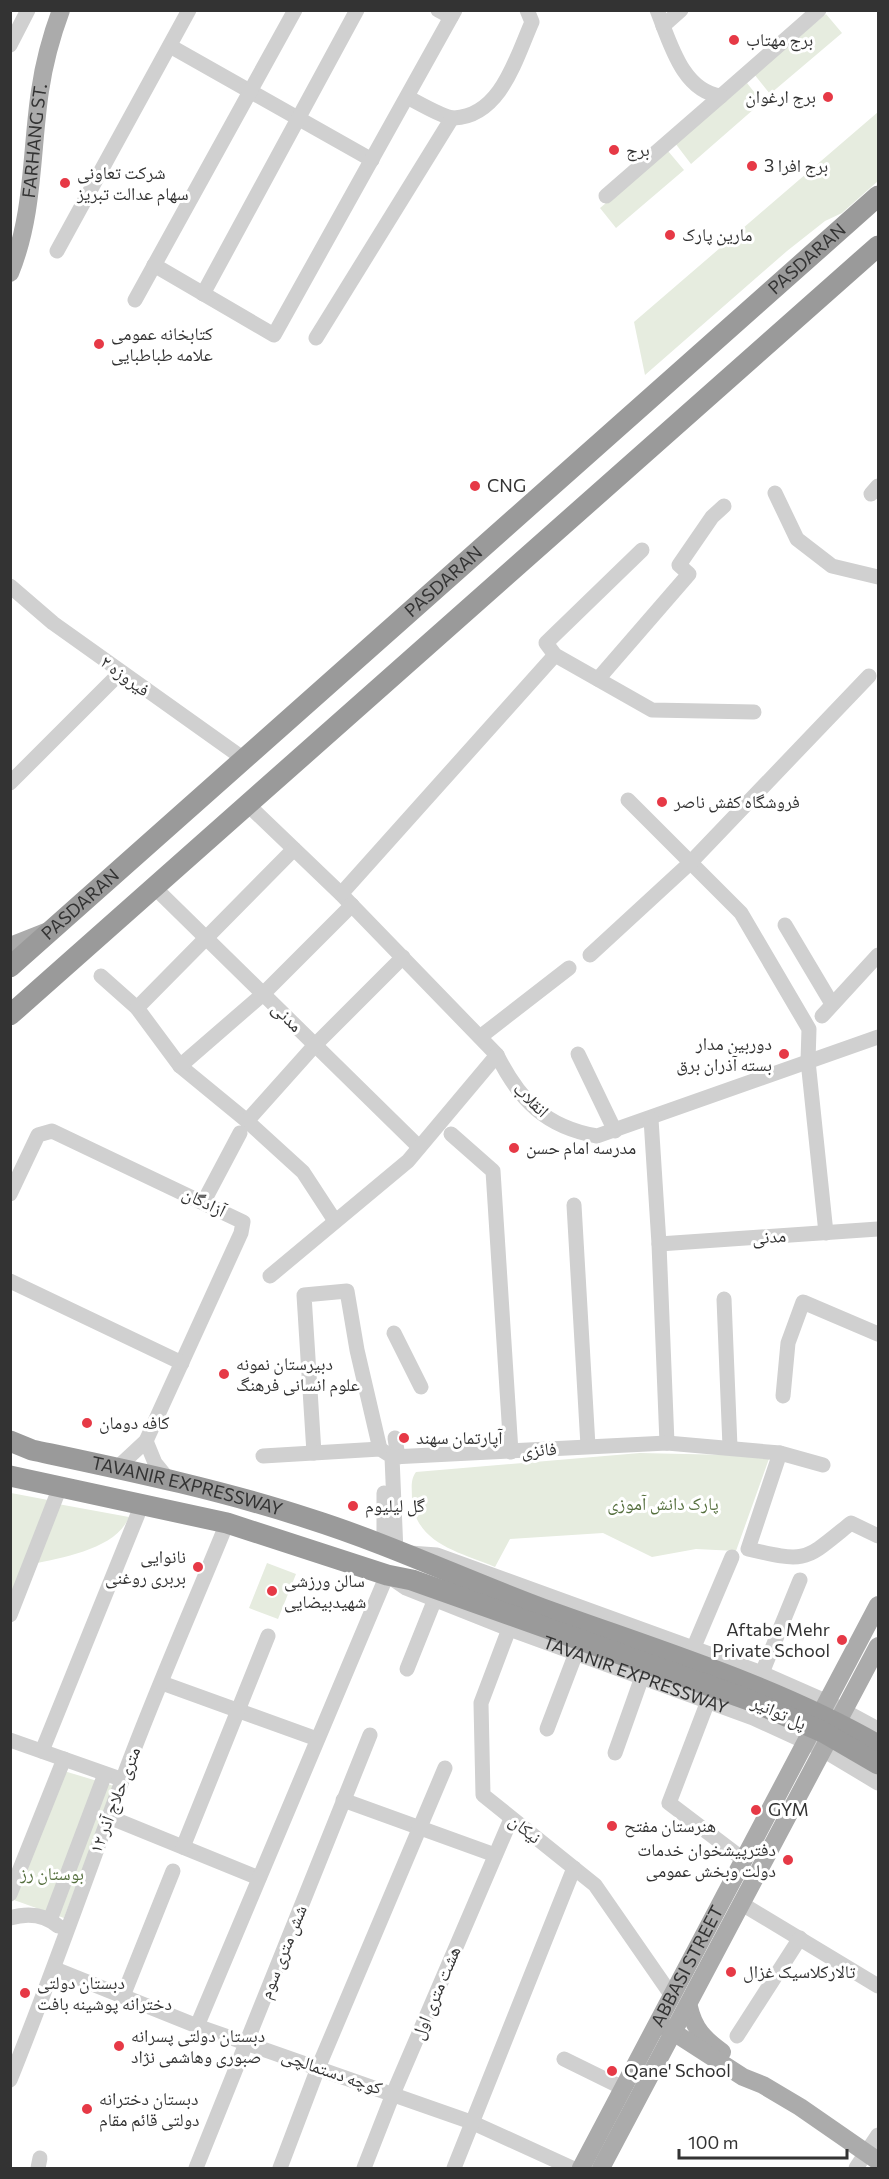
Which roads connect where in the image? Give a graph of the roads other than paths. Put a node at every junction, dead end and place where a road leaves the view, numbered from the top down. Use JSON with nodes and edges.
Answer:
{"nodes":[{"id":1,"x":28,"y":10,"type":"edge"},
{"id":2,"x":61,"y":10,"type":"edge"},
{"id":3,"x":189,"y":10,"type":"edge"},
{"id":4,"x":295,"y":10,"type":"edge"},
{"id":5,"x":357,"y":10,"type":"edge"},
{"id":6,"x":527,"y":10,"type":"edge"},
{"id":7,"x":657,"y":10,"type":"edge"},
{"id":8,"x":681,"y":10,"type":"edge"},
{"id":9,"x":819,"y":10,"type":"edge"},
{"id":10,"x":448,"y":13,"type":"edge"},
{"id":11,"x":663,"y":26,"type":"junction"},
{"id":12,"x":10,"y":45,"type":"edge"},
{"id":13,"x":170,"y":46,"type":"junction"},
{"id":14,"x":250,"y":92,"type":"junction"},
{"id":15,"x":722,"y":96,"type":"junction"},
{"id":16,"x":407,"y":97,"type":"junction"},
{"id":17,"x":452,"y":118,"type":"junction"},
{"id":18,"x":298,"y":119,"type":"junction"},
{"id":19,"x":372,"y":160,"type":"junction"},
{"id":20,"x":606,"y":196,"type":"dead end"},
{"id":21,"x":879,"y":196,"type":"edge"},
{"id":22,"x":879,"y":246,"type":"edge"},
{"id":23,"x":57,"y":251,"type":"dead end"},
{"id":24,"x":154,"y":265,"type":"junction"},
{"id":25,"x":10,"y":273,"type":"edge"},
{"id":26,"x":203,"y":294,"type":"junction"},
{"id":27,"x":135,"y":300,"type":"dead end"},
{"id":28,"x":316,"y":338,"type":"dead end"},
{"id":29,"x":775,"y":493,"type":"dead end"},
{"id":30,"x":724,"y":506,"type":"dead end"},
{"id":31,"x":642,"y":550,"type":"dead end"},
{"id":32,"x":879,"y":577,"type":"edge"},
{"id":33,"x":10,"y":586,"type":"edge"},
{"id":34,"x":555,"y":655,"type":"junction"},
{"id":35,"x":120,"y":673,"type":"junction"},
{"id":36,"x":869,"y":676,"type":"dead end"},
{"id":37,"x":598,"y":679,"type":"junction"},
{"id":38,"x":754,"y":712,"type":"dead end"},
{"id":39,"x":244,"y":759,"type":"junction"},
{"id":40,"x":10,"y":783,"type":"edge"},
{"id":41,"x":628,"y":800,"type":"dead end"},
{"id":42,"x":247,"y":804,"type":"junction"},
{"id":43,"x":294,"y":849,"type":"junction"},
{"id":44,"x":690,"y":863,"type":"junction"},
{"id":45,"x":154,"y":887,"type":"junction"},
{"id":46,"x":347,"y":900,"type":"junction"},
{"id":47,"x":784,"y":926,"type":"dead end"},
{"id":48,"x":55,"y":928,"type":"junction"},
{"id":49,"x":207,"y":939,"type":"junction"},
{"id":50,"x":10,"y":946,"type":"edge"},
{"id":51,"x":590,"y":955,"type":"dead end"},
{"id":52,"x":879,"y":955,"type":"edge"},
{"id":53,"x":403,"y":957,"type":"junction"},
{"id":54,"x":10,"y":967,"type":"edge"},
{"id":55,"x":569,"y":968,"type":"dead end"},
{"id":56,"x":101,"y":976,"type":"dead end"},
{"id":57,"x":263,"y":994,"type":"junction"},
{"id":58,"x":137,"y":1008,"type":"junction"},
{"id":59,"x":11,"y":1015,"type":"edge"},
{"id":60,"x":480,"y":1037,"type":"junction"},
{"id":61,"x":879,"y":1037,"type":"edge"},
{"id":62,"x":315,"y":1045,"type":"junction"},
{"id":63,"x":578,"y":1054,"type":"dead end"},
{"id":64,"x":497,"y":1055,"type":"junction"},
{"id":65,"x":808,"y":1061,"type":"junction"},
{"id":66,"x":180,"y":1066,"type":"junction"},
{"id":67,"x":651,"y":1119,"type":"junction"},
{"id":68,"x":243,"y":1127,"type":"junction"},
{"id":69,"x":615,"y":1131,"type":"junction"},
{"id":70,"x":451,"y":1134,"type":"dead end"},
{"id":71,"x":419,"y":1147,"type":"junction"},
{"id":72,"x":10,"y":1194,"type":"edge"},
{"id":73,"x":204,"y":1201,"type":"junction"},
{"id":74,"x":574,"y":1205,"type":"dead end"},
{"id":75,"x":335,"y":1221,"type":"junction"},
{"id":76,"x":879,"y":1229,"type":"edge"},
{"id":77,"x":826,"y":1233,"type":"junction"},
{"id":78,"x":659,"y":1244,"type":"junction"},
{"id":79,"x":270,"y":1276,"type":"dead end"},
{"id":80,"x":10,"y":1281,"type":"edge"},
{"id":81,"x":724,"y":1299,"type":"dead end"},
{"id":82,"x":394,"y":1332,"type":"dead end"},
{"id":83,"x":879,"y":1334,"type":"edge"},
{"id":84,"x":182,"y":1363,"type":"junction"},
{"id":85,"x":421,"y":1387,"type":"dead end"},
{"id":86,"x":783,"y":1396,"type":"dead end"},
{"id":87,"x":395,"y":1437,"type":"dead end"},
{"id":88,"x":10,"y":1440,"type":"edge"},
{"id":89,"x":146,"y":1441,"type":"junction"},
{"id":90,"x":667,"y":1443,"type":"junction"},
{"id":91,"x":588,"y":1446,"type":"junction"},
{"id":92,"x":730,"y":1447,"type":"junction"},
{"id":93,"x":32,"y":1450,"type":"junction"},
{"id":94,"x":511,"y":1452,"type":"junction"},
{"id":95,"x":314,"y":1453,"type":"junction"},
{"id":96,"x":780,"y":1453,"type":"junction"},
{"id":97,"x":388,"y":1454,"type":"junction"},
{"id":98,"x":263,"y":1456,"type":"dead end"},
{"id":99,"x":823,"y":1465,"type":"dead end"},
{"id":100,"x":117,"y":1468,"type":"junction"},
{"id":101,"x":16,"y":1477,"type":"edge"},
{"id":102,"x":168,"y":1479,"type":"junction"},
{"id":103,"x":60,"y":1487,"type":"junction"},
{"id":104,"x":142,"y":1504,"type":"junction"},
{"id":105,"x":227,"y":1523,"type":"junction"},
{"id":106,"x":879,"y":1536,"type":"edge"},
{"id":107,"x":390,"y":1550,"type":"junction"},
{"id":108,"x":732,"y":1557,"type":"dead end"},
{"id":109,"x":387,"y":1575,"type":"junction"},
{"id":110,"x":800,"y":1580,"type":"dead end"},
{"id":111,"x":473,"y":1592,"type":"junction"},
{"id":112,"x":435,"y":1599,"type":"junction"},
{"id":113,"x":879,"y":1605,"type":"edge"},
{"id":114,"x":10,"y":1615,"type":"edge"},
{"id":115,"x":509,"y":1629,"type":"junction"},
{"id":116,"x":268,"y":1636,"type":"dead end"},
{"id":117,"x":879,"y":1646,"type":"edge"},
{"id":118,"x":693,"y":1649,"type":"junction"},
{"id":119,"x":576,"y":1653,"type":"junction"},
{"id":120,"x":407,"y":1669,"type":"dead end"},
{"id":121,"x":767,"y":1675,"type":"junction"},
{"id":122,"x":642,"y":1677,"type":"junction"},
{"id":123,"x":162,"y":1683,"type":"junction"},
{"id":124,"x":708,"y":1701,"type":"junction"},
{"id":125,"x":828,"y":1702,"type":"junction"},
{"id":126,"x":238,"y":1710,"type":"junction"},
{"id":127,"x":845,"y":1710,"type":"junction"},
{"id":128,"x":753,"y":1718,"type":"junction"},
{"id":129,"x":547,"y":1729,"type":"dead end"},
{"id":130,"x":879,"y":1729,"type":"edge"},
{"id":131,"x":370,"y":1735,"type":"dead end"},
{"id":132,"x":317,"y":1739,"type":"junction"},
{"id":133,"x":10,"y":1740,"type":"edge"},
{"id":134,"x":806,"y":1742,"type":"junction"},
{"id":135,"x":879,"y":1745,"type":"edge"},
{"id":136,"x":823,"y":1750,"type":"junction"},
{"id":137,"x":42,"y":1751,"type":"junction"},
{"id":138,"x":615,"y":1753,"type":"dead end"},
{"id":139,"x":879,"y":1753,"type":"edge"},
{"id":140,"x":64,"y":1759,"type":"junction"},
{"id":141,"x":445,"y":1768,"type":"dead end"},
{"id":142,"x":105,"y":1774,"type":"junction"},
{"id":143,"x":877,"y":1776,"type":"edge"},
{"id":144,"x":123,"y":1779,"type":"junction"},
{"id":145,"x":344,"y":1800,"type":"junction"},
{"id":146,"x":109,"y":1817,"type":"junction"},
{"id":147,"x":512,"y":1819,"type":"junction"},
{"id":148,"x":420,"y":1828,"type":"junction"},
{"id":149,"x":183,"y":1847,"type":"junction"},
{"id":150,"x":495,"y":1855,"type":"junction"},
{"id":151,"x":744,"y":1860,"type":"junction"},
{"id":152,"x":574,"y":1868,"type":"junction"},
{"id":153,"x":173,"y":1870,"type":"dead end"},
{"id":154,"x":260,"y":1878,"type":"junction"},
{"id":155,"x":10,"y":1894,"type":"edge"},
{"id":156,"x":742,"y":1904,"type":"junction"},
{"id":157,"x":10,"y":1918,"type":"edge"},
{"id":158,"x":50,"y":1920,"type":"junction"},
{"id":159,"x":64,"y":1932,"type":"junction"},
{"id":160,"x":800,"y":1938,"type":"junction"},
{"id":161,"x":55,"y":1969,"type":"junction"},
{"id":162,"x":879,"y":1986,"type":"edge"},
{"id":163,"x":123,"y":1996,"type":"junction"},
{"id":164,"x":672,"y":1996,"type":"junction"},
{"id":165,"x":689,"y":2007,"type":"junction"},
{"id":166,"x":658,"y":2022,"type":"junction"},
{"id":167,"x":197,"y":2026,"type":"junction"},
{"id":168,"x":675,"y":2034,"type":"junction"},
{"id":169,"x":737,"y":2036,"type":"dead end"},
{"id":170,"x":246,"y":2043,"type":"junction"},
{"id":171,"x":564,"y":2059,"type":"dead end"},
{"id":172,"x":318,"y":2068,"type":"junction"},
{"id":173,"x":10,"y":2080,"type":"edge"},
{"id":174,"x":763,"y":2085,"type":"junction"},
{"id":175,"x":623,"y":2088,"type":"junction"},
{"id":176,"x":393,"y":2094,"type":"junction"},
{"id":177,"x":471,"y":2122,"type":"junction"},
{"id":178,"x":879,"y":2135,"type":"edge"},
{"id":179,"x":872,"y":2156,"type":"edge"},
{"id":180,"x":196,"y":2169,"type":"edge"},
{"id":181,"x":280,"y":2169,"type":"edge"},
{"id":182,"x":364,"y":2169,"type":"edge"},
{"id":183,"x":454,"y":2169,"type":"edge"},
{"id":184,"x":572,"y":2169,"type":"edge"},
{"id":185,"x":581,"y":2169,"type":"edge"},
{"id":186,"x":601,"y":2169,"type":"edge"},
{"id":187,"x":856,"y":2169,"type":"edge"}],
"edges":[{"from":1,"to":12,"type":"street"},
{"from":2,"to":25,"type":"main road","name":"FARHANG ST."},
{"from":3,"to":13,"type":"street"},
{"from":4,"to":14,"type":"street"},
{"from":5,"to":18,"type":"street"},
{"from":6,"to":17,"type":"street"},
{"from":7,"to":11,"type":"street"},
{"from":8,"to":11,"type":"street"},
{"from":9,"to":15,"type":"street"},
{"from":10,"to":16,"type":"street"},
{"from":11,"to":15,"type":"street"},
{"from":13,"to":14,"type":"street"},
{"from":13,"to":23,"type":"street"},
{"from":14,"to":18,"type":"street"},
{"from":14,"to":24,"type":"street"},
{"from":15,"to":20,"type":"street"},
{"from":16,"to":17,"type":"street"},
{"from":16,"to":19,"type":"street"},
{"from":17,"to":28,"type":"street"},
{"from":18,"to":19,"type":"street"},
{"from":18,"to":26,"type":"street"},
{"from":19,"to":26,"type":"street"},
{"from":21,"to":39,"type":"highway","name":"PASDARAN"},
{"from":22,"to":42,"type":"highway","name":"PASDARAN"},
{"from":24,"to":26,"type":"street"},
{"from":24,"to":27,"type":"street"},
{"from":29,"to":32,"type":"street"},
{"from":30,"to":37,"type":"street"},
{"from":31,"to":34,"type":"street"},
{"from":33,"to":35,"type":"street","name":"فیروزه ٢"},
{"from":34,"to":37,"type":"street"},
{"from":34,"to":46,"type":"street"},
{"from":35,"to":39,"type":"street","name":"فیروزه ٢"},
{"from":35,"to":40,"type":"street"},
{"from":36,"to":44,"type":"street"},
{"from":37,"to":38,"type":"street"},
{"from":39,"to":48,"type":"highway","name":"PASDARAN"},
{"from":41,"to":44,"type":"street"},
{"from":42,"to":43,"type":"street","name":"انقلاب"},
{"from":42,"to":45,"type":"highway","name":"PASDARAN"},
{"from":43,"to":46,"type":"street","name":"انقلاب"},
{"from":43,"to":49,"type":"street"},
{"from":44,"to":51,"type":"street"},
{"from":44,"to":65,"type":"street"},
{"from":45,"to":49,"type":"street","name":"مدنی"},
{"from":45,"to":59,"type":"highway","name":"PASDARAN"},
{"from":46,"to":53,"type":"street","name":"انقلاب"},
{"from":46,"to":57,"type":"street"},
{"from":47,"to":52,"type":"street"},
{"from":48,"to":50,"type":"main road"},
{"from":48,"to":54,"type":"highway","name":"PASDARAN"},
{"from":49,"to":57,"type":"street","name":"مدنی"},
{"from":49,"to":58,"type":"street"},
{"from":53,"to":60,"type":"street","name":"انقلاب"},
{"from":53,"to":62,"type":"street"},
{"from":55,"to":60,"type":"street"},
{"from":56,"to":58,"type":"street"},
{"from":57,"to":62,"type":"street","name":"مدنی"},
{"from":57,"to":66,"type":"street"},
{"from":58,"to":66,"type":"street"},
{"from":60,"to":64,"type":"street","name":"انقلاب"},
{"from":61,"to":65,"type":"street","name":"انقلاب"},
{"from":62,"to":68,"type":"street"},
{"from":62,"to":71,"type":"street","name":"مدنی"},
{"from":63,"to":69,"type":"street"},
{"from":64,"to":69,"type":"street","name":"انقلاب"},
{"from":64,"to":71,"type":"street"},
{"from":65,"to":67,"type":"street","name":"انقلاب"},
{"from":65,"to":77,"type":"street"},
{"from":66,"to":68,"type":"street"},
{"from":67,"to":69,"type":"street","name":"انقلاب"},
{"from":67,"to":78,"type":"street"},
{"from":68,"to":73,"type":"street"},
{"from":68,"to":75,"type":"street"},
{"from":70,"to":94,"type":"street"},
{"from":71,"to":75,"type":"street"},
{"from":72,"to":73,"type":"street","name":"آزادگان"},
{"from":73,"to":84,"type":"street","name":"آزادگان"},
{"from":74,"to":91,"type":"street"},
{"from":75,"to":79,"type":"street"},
{"from":76,"to":77,"type":"street","name":"مدنی"},
{"from":77,"to":78,"type":"street","name":"مدنی"},
{"from":78,"to":90,"type":"street"},
{"from":80,"to":84,"type":"street"},
{"from":81,"to":92,"type":"street"},
{"from":82,"to":85,"type":"street"},
{"from":83,"to":86,"type":"street"},
{"from":84,"to":89,"type":"street","name":"آزادگان"},
{"from":87,"to":97,"type":"street"},
{"from":88,"to":93,"type":"highway","name":"TAVANIR EXPRESSWAY"},
{"from":89,"to":100,"type":"street","name":"آزادگان"},
{"from":89,"to":102,"type":"street"},
{"from":90,"to":91,"type":"street","name":"فائزی"},
{"from":90,"to":92,"type":"street","name":"فائزی"},
{"from":91,"to":94,"type":"street","name":"فائزی"},
{"from":92,"to":96,"type":"street","name":"فائزی"},
{"from":93,"to":100,"type":"highway","name":"TAVANIR EXPRESSWAY"},
{"from":93,"to":101,"type":"highway"},
{"from":94,"to":97,"type":"street","name":"فائزی"},
{"from":95,"to":97,"type":"street","name":"فائزی"},
{"from":95,"to":97,"type":"street"},
{"from":95,"to":98,"type":"street","name":"فائزی"},
{"from":96,"to":99,"type":"street","name":"فائزی"},
{"from":96,"to":106,"type":"street"},
{"from":97,"to":107,"type":"street"},
{"from":100,"to":102,"type":"highway","name":"TAVANIR EXPRESSWAY"},
{"from":101,"to":103,"type":"highway","name":"TAVANIR EXPRESSWAY"},
{"from":102,"to":107,"type":"highway","name":"TAVANIR EXPRESSWAY"},
{"from":103,"to":104,"type":"highway","name":"TAVANIR EXPRESSWAY"},
{"from":103,"to":114,"type":"street"},
{"from":104,"to":105,"type":"highway","name":"TAVANIR EXPRESSWAY"},
{"from":104,"to":137,"type":"street"},
{"from":105,"to":109,"type":"highway","name":"TAVANIR EXPRESSWAY"},
{"from":105,"to":123,"type":"street","name":"۱۲ متری حلاج آذر"},
{"from":107,"to":111,"type":"highway","name":"TAVANIR EXPRESSWAY"},
{"from":107,"to":118,"type":"street","name":"TAVANIR EXPRESSWAY"},
{"from":108,"to":118,"type":"street"},
{"from":109,"to":111,"type":"highway","name":"TAVANIR EXPRESSWAY"},
{"from":109,"to":112,"type":"street","name":"TAVANIR EXPRESSWAY"},
{"from":109,"to":132,"type":"street"},
{"from":110,"to":121,"type":"street"},
{"from":111,"to":135,"type":"highway","name":"پل توانیر"},
{"from":111,"to":143,"type":"highway","name":"پل توانیر"},
{"from":112,"to":115,"type":"street","name":"TAVANIR EXPRESSWAY"},
{"from":112,"to":120,"type":"street"},
{"from":113,"to":125,"type":"main road","name":"ABBASI STREET"},
{"from":115,"to":119,"type":"street","name":"TAVANIR EXPRESSWAY"},
{"from":115,"to":147,"type":"street","name":"نیکان"},
{"from":116,"to":126,"type":"street"},
{"from":117,"to":127,"type":"main road","name":"ABBASI STREET"},
{"from":118,"to":121,"type":"street","name":"TAVANIR EXPRESSWAY"},
{"from":119,"to":122,"type":"street","name":"TAVANIR EXPRESSWAY"},
{"from":119,"to":129,"type":"street"},
{"from":121,"to":125,"type":"street","name":"TAVANIR EXPRESSWAY"},
{"from":121,"to":128,"type":"street"},
{"from":122,"to":124,"type":"street","name":"TAVANIR EXPRESSWAY"},
{"from":122,"to":138,"type":"street"},
{"from":123,"to":126,"type":"street"},
{"from":123,"to":144,"type":"street","name":"۱۲ متری حلاج آذر"},
{"from":124,"to":128,"type":"street","name":"TAVANIR EXPRESSWAY"},
{"from":124,"to":151,"type":"street"},
{"from":125,"to":127,"type":"street","name":"TAVANIR EXPRESSWAY"},
{"from":125,"to":134,"type":"main road","name":"ABBASI STREET"},
{"from":126,"to":132,"type":"street"},
{"from":126,"to":149,"type":"street"},
{"from":127,"to":130,"type":"street","name":"TAVANIR EXPRESSWAY"},
{"from":127,"to":136,"type":"main road","name":"ABBASI STREET"},
{"from":128,"to":134,"type":"street","name":"TAVANIR EXPRESSWAY"},
{"from":131,"to":145,"type":"street","name":"شش متری سوم"},
{"from":132,"to":154,"type":"street"},
{"from":133,"to":137,"type":"street"},
{"from":134,"to":136,"type":"street","name":"TAVANIR EXPRESSWAY"},
{"from":134,"to":151,"type":"main road","name":"ABBASI STREET"},
{"from":136,"to":143,"type":"street","name":"TAVANIR EXPRESSWAY"},
{"from":136,"to":156,"type":"main road","name":"ABBASI STREET"},
{"from":137,"to":140,"type":"street"},
{"from":139,"to":143,"type":"street"},
{"from":140,"to":142,"type":"street"},
{"from":140,"to":155,"type":"street"},
{"from":141,"to":148,"type":"street"},
{"from":142,"to":144,"type":"street"},
{"from":142,"to":158,"type":"street"},
{"from":144,"to":146,"type":"street","name":"۱۲ متری حلاج آذر"},
{"from":145,"to":148,"type":"street"},
{"from":145,"to":170,"type":"street","name":"شش متری سوم"},
{"from":146,"to":149,"type":"street"},
{"from":146,"to":159,"type":"street","name":"۱۲ متری حلاج آذر"},
{"from":147,"to":150,"type":"street","name":"هشت متری اول"},
{"from":147,"to":152,"type":"street","name":"نیکان"},
{"from":148,"to":150,"type":"street"},
{"from":148,"to":172,"type":"street"},
{"from":149,"to":154,"type":"street"},
{"from":150,"to":176,"type":"street","name":"هشت متری اول"},
{"from":151,"to":164,"type":"main road","name":"ABBASI STREET"},
{"from":152,"to":164,"type":"street","name":"نیکان"},
{"from":152,"to":177,"type":"street"},
{"from":153,"to":163,"type":"street"},
{"from":154,"to":167,"type":"street"},
{"from":156,"to":160,"type":"street"},
{"from":156,"to":165,"type":"main road","name":"ABBASI STREET"},
{"from":157,"to":158,"type":"street"},
{"from":158,"to":159,"type":"street"},
{"from":159,"to":161,"type":"street","name":"۱۲ متری حلاج آذر"},
{"from":160,"to":162,"type":"street"},
{"from":160,"to":169,"type":"street"},
{"from":161,"to":163,"type":"street","name":"کوچه دستمالچی"},
{"from":161,"to":173,"type":"street","name":"۱۲ متری حلاج آذر"},
{"from":163,"to":167,"type":"street","name":"کوچه دستمالچی"},
{"from":164,"to":166,"type":"main road","name":"ABBASI STREET"},
{"from":165,"to":168,"type":"main road","name":"ABBASI STREET"},
{"from":165,"to":174,"type":"main road"},
{"from":166,"to":168,"type":"main road"},
{"from":166,"to":175,"type":"main road","name":"ABBASI STREET"},
{"from":167,"to":170,"type":"street","name":"کوچه دستمالچی"},
{"from":168,"to":174,"type":"main road"},
{"from":168,"to":186,"type":"main road","name":"ABBASI STREET"},
{"from":170,"to":172,"type":"street","name":"کوچه دستمالچی"},
{"from":170,"to":180,"type":"street","name":"شش متری سوم"},
{"from":171,"to":175,"type":"street"},
{"from":172,"to":176,"type":"street","name":"کوچه دستمالچی"},
{"from":172,"to":181,"type":"street"},
{"from":174,"to":179,"type":"main road"},
{"from":175,"to":185,"type":"main road","name":"ABBASI STREET"},
{"from":176,"to":177,"type":"street","name":"کوچه دستمالچی"},
{"from":176,"to":182,"type":"street","name":"هشت متری اول"},
{"from":177,"to":183,"type":"street"},
{"from":177,"to":184,"type":"street","name":"کوچه دستمالچی"},
{"from":178,"to":179,"type":"street"},
{"from":179,"to":187,"type":"street"}]}
